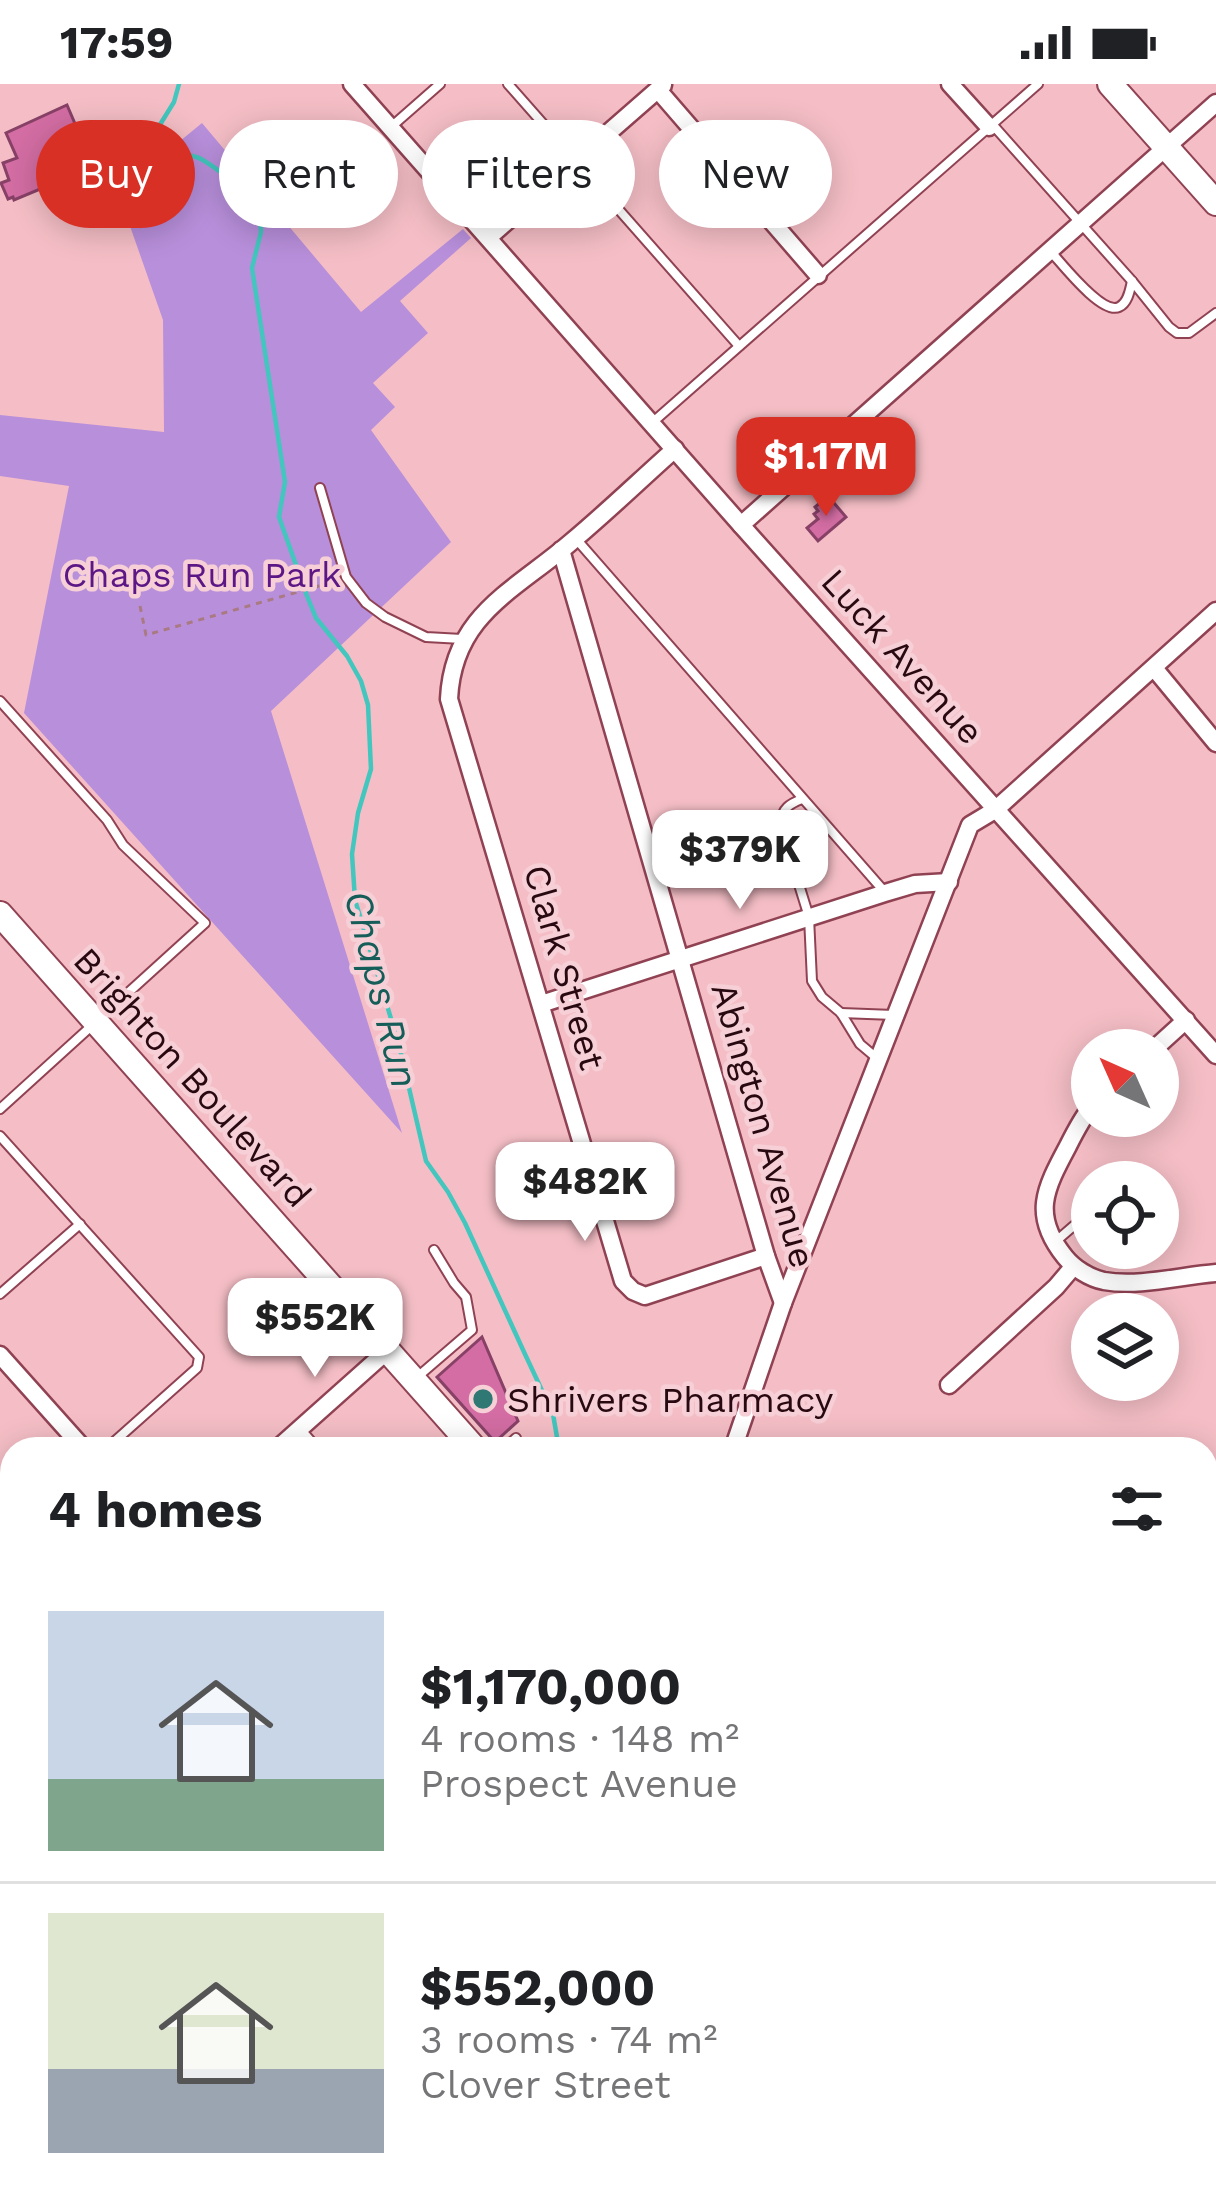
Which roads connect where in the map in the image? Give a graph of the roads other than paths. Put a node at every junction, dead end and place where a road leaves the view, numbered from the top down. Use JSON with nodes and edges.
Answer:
{"nodes":[{"id":1,"x":352,"y":84,"type":"edge"},
{"id":2,"x":440,"y":84,"type":"edge"},
{"id":3,"x":508,"y":84,"type":"edge"},
{"id":4,"x":950,"y":84,"type":"edge"},
{"id":5,"x":1038,"y":84,"type":"edge"},
{"id":6,"x":1110,"y":84,"type":"edge"},
{"id":7,"x":661,"y":87,"type":"edge"},
{"id":8,"x":1216,"y":104,"type":"edge"},
{"id":9,"x":383,"y":120,"type":"edge"},
{"id":10,"x":541,"y":120,"type":"edge"},
{"id":11,"x":623,"y":120,"type":"edge"},
{"id":12,"x":398,"y":121,"type":"edge"},
{"id":13,"x":990,"y":125,"type":"junction"},
{"id":14,"x":398,"y":137,"type":"edge"},
{"id":15,"x":1167,"y":148,"type":"junction"},
{"id":16,"x":1216,"y":203,"type":"edge"},
{"id":17,"x":1082,"y":224,"type":"junction"},
{"id":18,"x":635,"y":227,"type":"edge"},
{"id":19,"x":499,"y":228,"type":"edge"},
{"id":20,"x":489,"y":237,"type":"junction"},
{"id":21,"x":1051,"y":252,"type":"junction"},
{"id":22,"x":818,"y":275,"type":"junction"},
{"id":23,"x":1132,"y":281,"type":"junction"},
{"id":24,"x":1216,"y":313,"type":"edge"},
{"id":25,"x":739,"y":346,"type":"junction"},
{"id":26,"x":652,"y":423,"type":"junction"},
{"id":27,"x":675,"y":449,"type":"junction"},
{"id":28,"x":320,"y":488,"type":"dead end"},
{"id":29,"x":741,"y":525,"type":"junction"},
{"id":30,"x":568,"y":544,"type":"junction"},
{"id":31,"x":1216,"y":611,"type":"edge"},
{"id":32,"x":464,"y":639,"type":"junction"},
{"id":33,"x":1154,"y":668,"type":"junction"},
{"id":34,"x":0,"y":701,"type":"edge"},
{"id":35,"x":1216,"y":743,"type":"edge"},
{"id":36,"x":802,"y":799,"type":"junction"},
{"id":37,"x":995,"y":810,"type":"junction"},
{"id":38,"x":949,"y":883,"type":"junction"},
{"id":39,"x":885,"y":892,"type":"junction"},
{"id":40,"x":0,"y":914,"type":"edge"},
{"id":41,"x":809,"y":917,"type":"junction"},
{"id":42,"x":681,"y":958,"type":"junction"},
{"id":43,"x":541,"y":1004,"type":"junction"},
{"id":44,"x":841,"y":1013,"type":"junction"},
{"id":45,"x":897,"y":1015,"type":"junction"},
{"id":46,"x":1186,"y":1020,"type":"junction"},
{"id":47,"x":95,"y":1022,"type":"junction"},
{"id":48,"x":1176,"y":1029,"type":"edge"},
{"id":49,"x":1216,"y":1054,"type":"edge"},
{"id":50,"x":879,"y":1060,"type":"junction"},
{"id":51,"x":0,"y":1108,"type":"edge"},
{"id":52,"x":0,"y":1136,"type":"edge"},
{"id":53,"x":1074,"y":1137,"type":"edge"},
{"id":54,"x":80,"y":1224,"type":"junction"},
{"id":55,"x":1071,"y":1228,"type":"edge"},
{"id":56,"x":1054,"y":1243,"type":"junction"},
{"id":57,"x":434,"y":1250,"type":"dead end"},
{"id":58,"x":766,"y":1256,"type":"junction"},
{"id":59,"x":1071,"y":1264,"type":"edge"},
{"id":60,"x":1071,"y":1269,"type":"edge"},
{"id":61,"x":1077,"y":1269,"type":"edge"},
{"id":62,"x":1216,"y":1273,"type":"edge"},
{"id":63,"x":0,"y":1294,"type":"edge"},
{"id":64,"x":782,"y":1303,"type":"junction"},
{"id":65,"x":388,"y":1351,"type":"junction"},
{"id":66,"x":0,"y":1355,"type":"edge"},
{"id":67,"x":414,"y":1380,"type":"junction"},
{"id":68,"x":949,"y":1385,"type":"dead end"},
{"id":69,"x":300,"y":1429,"type":"junction"},
{"id":70,"x":73,"y":1437,"type":"edge"},
{"id":71,"x":119,"y":1437,"type":"edge"},
{"id":72,"x":291,"y":1437,"type":"edge"},
{"id":73,"x":307,"y":1437,"type":"edge"},
{"id":74,"x":464,"y":1437,"type":"edge"},
{"id":75,"x":737,"y":1437,"type":"edge"}],
"edges":[{"from":1,"to":9,"type":"street","name":"Luck Avenue"},
{"from":2,"to":12,"type":"lane"},
{"from":3,"to":10,"type":"lane"},
{"from":4,"to":13,"type":"street"},
{"from":5,"to":13,"type":"lane"},
{"from":6,"to":15,"type":"street"},
{"from":7,"to":11,"type":"street"},
{"from":7,"to":22,"type":"street"},
{"from":8,"to":15,"type":"street"},
{"from":13,"to":17,"type":"lane"},
{"from":13,"to":22,"type":"lane"},
{"from":14,"to":20,"type":"street","name":"Luck Avenue"},
{"from":15,"to":16,"type":"street"},
{"from":15,"to":17,"type":"street"},
{"from":17,"to":21,"type":"street"},
{"from":17,"to":23,"type":"lane"},
{"from":18,"to":25,"type":"lane"},
{"from":19,"to":20,"type":"street"},
{"from":20,"to":26,"type":"street","name":"Luck Avenue"},
{"from":21,"to":23,"type":"lane"},
{"from":21,"to":29,"type":"street"},
{"from":22,"to":25,"type":"lane"},
{"from":23,"to":24,"type":"lane"},
{"from":25,"to":26,"type":"lane"},
{"from":26,"to":27,"type":"street","name":"Luck Avenue"},
{"from":27,"to":29,"type":"street","name":"Luck Avenue"},
{"from":27,"to":30,"type":"street"},
{"from":28,"to":32,"type":"lane"},
{"from":29,"to":37,"type":"street","name":"Luck Avenue"},
{"from":30,"to":32,"type":"street"},
{"from":30,"to":36,"type":"lane"},
{"from":30,"to":42,"type":"street","name":"Abington Avenue"},
{"from":31,"to":33,"type":"street"},
{"from":32,"to":43,"type":"street","name":"Clark Street"},
{"from":33,"to":35,"type":"street"},
{"from":33,"to":37,"type":"street"},
{"from":34,"to":47,"type":"lane"},
{"from":36,"to":39,"type":"lane"},
{"from":36,"to":41,"type":"lane"},
{"from":37,"to":38,"type":"street"},
{"from":37,"to":46,"type":"street","name":"Luck Avenue"},
{"from":38,"to":39,"type":"street"},
{"from":38,"to":45,"type":"street"},
{"from":39,"to":41,"type":"street"},
{"from":40,"to":47,"type":"street","name":"Brighton Boulevard"},
{"from":41,"to":42,"type":"street"},
{"from":41,"to":44,"type":"lane"},
{"from":42,"to":43,"type":"street"},
{"from":42,"to":58,"type":"street","name":"Abington Avenue"},
{"from":43,"to":58,"type":"street","name":"Clark Street"},
{"from":44,"to":45,"type":"lane"},
{"from":44,"to":50,"type":"lane"},
{"from":45,"to":50,"type":"street"},
{"from":46,"to":48,"type":"street"},
{"from":46,"to":49,"type":"street","name":"Luck Avenue"},
{"from":47,"to":51,"type":"lane"},
{"from":47,"to":65,"type":"street","name":"Brighton Boulevard"},
{"from":50,"to":64,"type":"street"},
{"from":52,"to":54,"type":"lane"},
{"from":53,"to":56,"type":"street"},
{"from":54,"to":63,"type":"lane"},
{"from":54,"to":71,"type":"lane"},
{"from":55,"to":56,"type":"lane"},
{"from":56,"to":59,"type":"street"},
{"from":57,"to":67,"type":"lane"},
{"from":58,"to":64,"type":"street","name":"Abington Avenue"},
{"from":60,"to":68,"type":"street"},
{"from":61,"to":62,"type":"street"},
{"from":64,"to":75,"type":"street"},
{"from":65,"to":67,"type":"street","name":"Brighton Boulevard"},
{"from":65,"to":69,"type":"street"},
{"from":66,"to":70,"type":"street"},
{"from":67,"to":74,"type":"street","name":"Brighton Boulevard"},
{"from":69,"to":72,"type":"street"},
{"from":69,"to":73,"type":"lane"}]}
